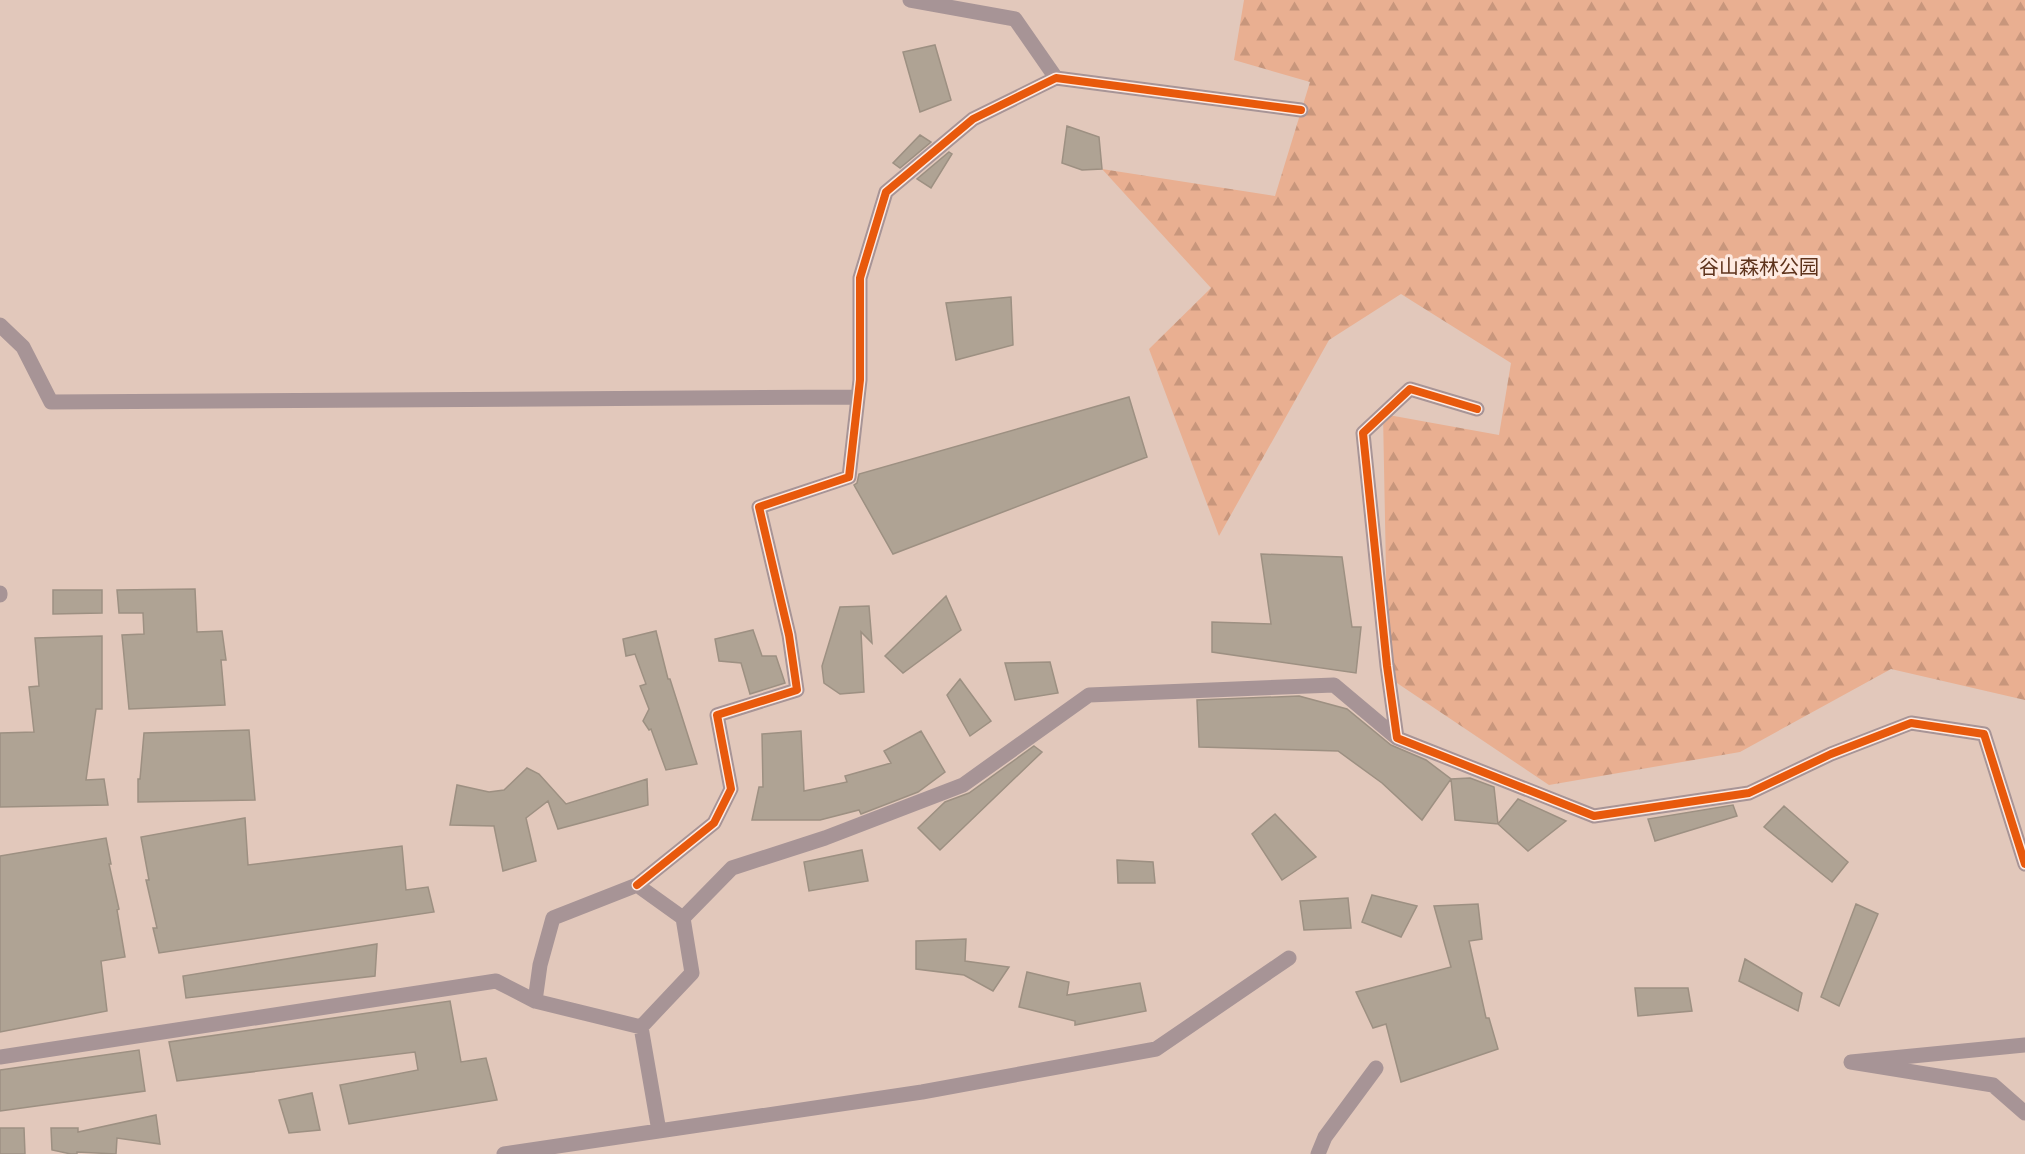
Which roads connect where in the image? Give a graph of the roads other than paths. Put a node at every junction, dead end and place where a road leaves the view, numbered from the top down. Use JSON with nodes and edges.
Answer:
{"nodes":[{"id":1,"x":910,"y":0,"type":"edge"},
{"id":2,"x":1056,"y":78,"type":"junction"},
{"id":3,"x":1301,"y":110,"type":"dead end"},
{"id":4,"x":0,"y":325,"type":"edge"},
{"id":5,"x":858,"y":397,"type":"junction"},
{"id":6,"x":1477,"y":409,"type":"dead end"},
{"id":7,"x":1396,"y":738,"type":"junction"},
{"id":8,"x":2025,"y":864,"type":"edge"},
{"id":9,"x":637,"y":885,"type":"junction"},
{"id":10,"x":683,"y":918,"type":"junction"},
{"id":11,"x":1289,"y":958,"type":"dead end"},
{"id":12,"x":535,"y":1001,"type":"junction"},
{"id":13,"x":641,"y":1028,"type":"junction"},
{"id":14,"x":2025,"y":1046,"type":"edge"},
{"id":15,"x":0,"y":1057,"type":"edge"},
{"id":16,"x":1376,"y":1068,"type":"dead end"},
{"id":17,"x":2025,"y":1113,"type":"edge"},
{"id":18,"x":659,"y":1131,"type":"junction"},
{"id":19,"x":504,"y":1154,"type":"edge"},
{"id":20,"x":1318,"y":1154,"type":"edge"}],
"edges":[{"from":1,"to":2,"type":"street"},
{"from":2,"to":3,"type":"street"},
{"from":2,"to":5,"type":"street"},
{"from":4,"to":5,"type":"street"},
{"from":5,"to":9,"type":"street"},
{"from":6,"to":7,"type":"street"},
{"from":7,"to":8,"type":"street"},
{"from":7,"to":10,"type":"street"},
{"from":9,"to":10,"type":"street"},
{"from":9,"to":12,"type":"street"},
{"from":10,"to":13,"type":"street"},
{"from":11,"to":18,"type":"street"},
{"from":12,"to":13,"type":"street"},
{"from":12,"to":15,"type":"street"},
{"from":13,"to":18,"type":"street"},
{"from":14,"to":17,"type":"street"},
{"from":16,"to":20,"type":"street"},
{"from":18,"to":19,"type":"street"}]}
